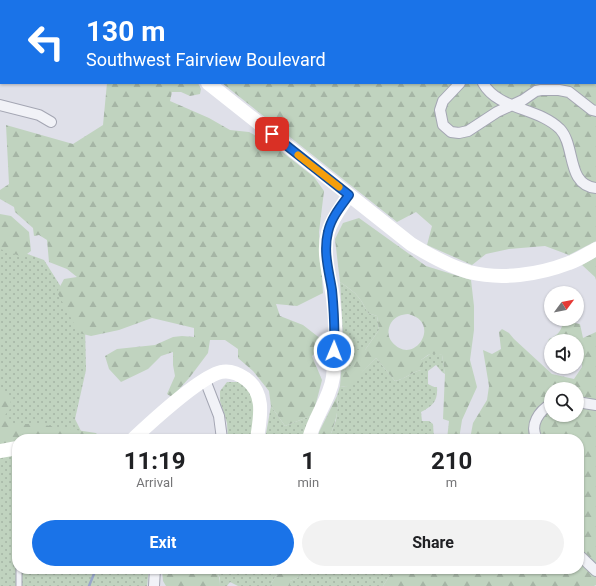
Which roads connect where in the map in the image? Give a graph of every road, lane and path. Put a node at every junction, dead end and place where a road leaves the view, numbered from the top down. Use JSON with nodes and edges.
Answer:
{"nodes":[{"id":1,"x":209,"y":84,"type":"edge"},
{"id":2,"x":459,"y":84,"type":"edge"},
{"id":3,"x":484,"y":84,"type":"edge"},
{"id":4,"x":512,"y":104,"type":"junction"},
{"id":5,"x":0,"y":105,"type":"edge"},
{"id":6,"x":596,"y":111,"type":"edge"},
{"id":7,"x":51,"y":122,"type":"dead end"},
{"id":8,"x":596,"y":188,"type":"edge"},
{"id":9,"x":349,"y":195,"type":"junction"},
{"id":10,"x":596,"y":250,"type":"edge"},
{"id":11,"x":205,"y":380,"type":"junction"},
{"id":12,"x":584,"y":403,"type":"edge"},
{"id":13,"x":596,"y":405,"type":"edge"},
{"id":14,"x":544,"y":409,"type":"edge"},
{"id":15,"x":139,"y":434,"type":"edge"},
{"id":16,"x":221,"y":434,"type":"edge"},
{"id":17,"x":257,"y":434,"type":"edge"},
{"id":18,"x":311,"y":434,"type":"edge"},
{"id":19,"x":534,"y":434,"type":"edge"},
{"id":20,"x":12,"y":449,"type":"edge"},
{"id":21,"x":0,"y":451,"type":"edge"},
{"id":22,"x":584,"y":560,"type":"edge"},
{"id":23,"x":596,"y":571,"type":"edge"},
{"id":24,"x":19,"y":574,"type":"edge"},
{"id":25,"x":155,"y":574,"type":"edge"},
{"id":26,"x":19,"y":586,"type":"edge"},
{"id":27,"x":154,"y":586,"type":"edge"}],
"edges":[{"from":1,"to":9,"type":"street"},
{"from":2,"to":4,"type":"street"},
{"from":3,"to":4,"type":"street"},
{"from":4,"to":6,"type":"street"},
{"from":4,"to":8,"type":"street"},
{"from":5,"to":7,"type":"street"},
{"from":9,"to":10,"type":"street"},
{"from":9,"to":18,"type":"street"},
{"from":11,"to":15,"type":"street"},
{"from":11,"to":16,"type":"street"},
{"from":11,"to":17,"type":"street"},
{"from":12,"to":13,"type":"street"},
{"from":14,"to":19,"type":"street"},
{"from":20,"to":21,"type":"street"},
{"from":22,"to":23,"type":"street"},
{"from":24,"to":26,"type":"lane"},
{"from":25,"to":27,"type":"street"}]}
